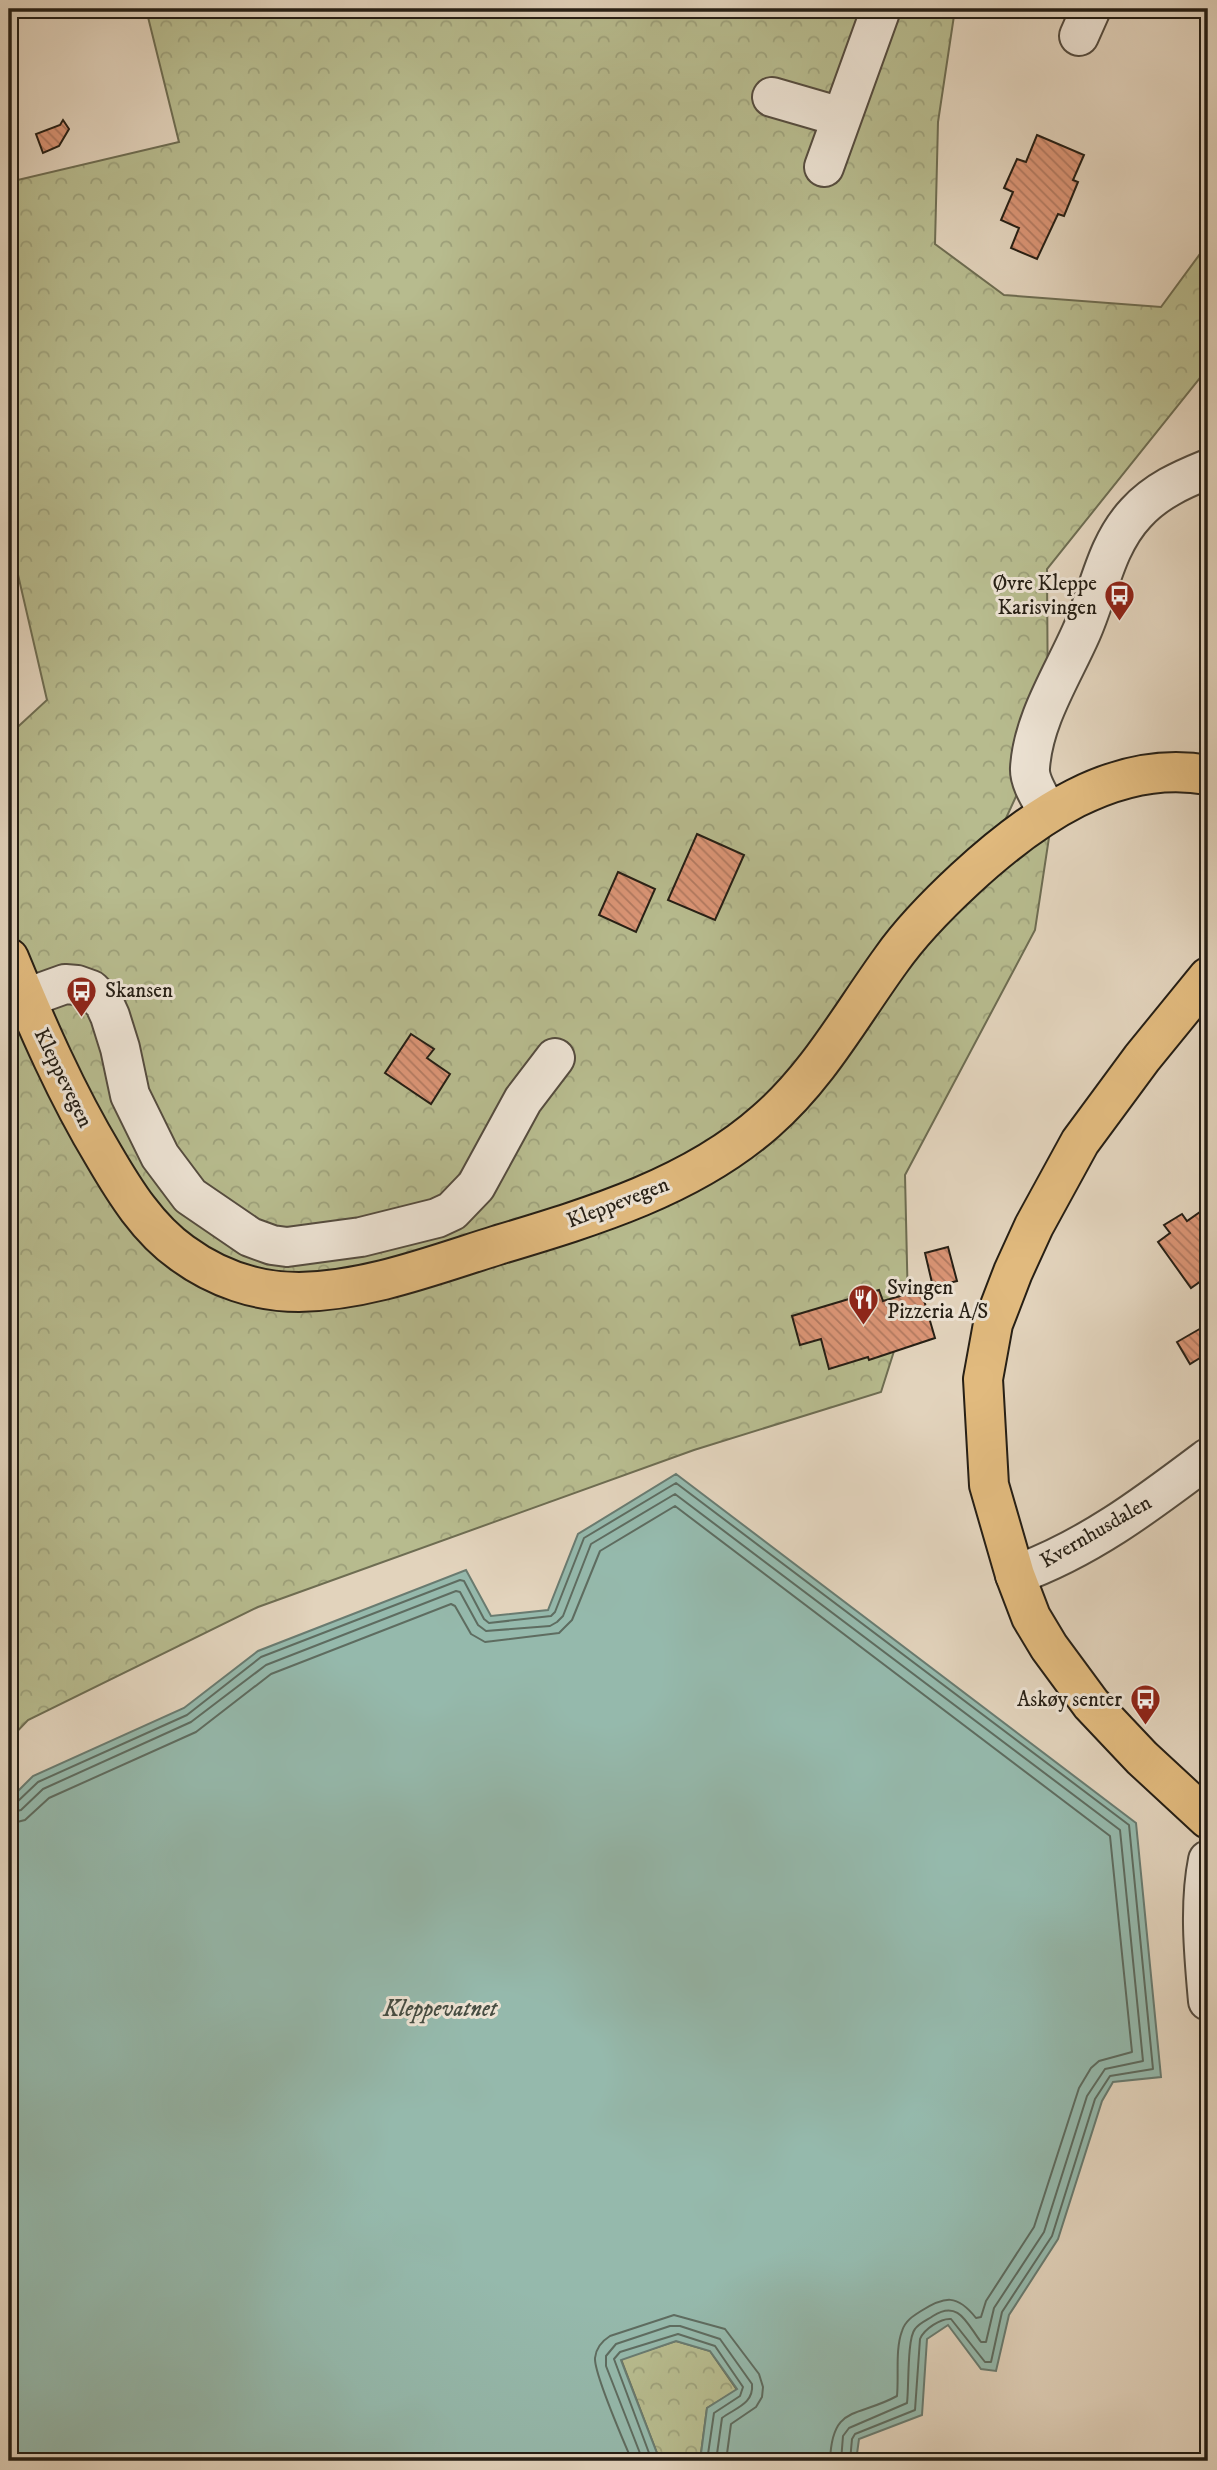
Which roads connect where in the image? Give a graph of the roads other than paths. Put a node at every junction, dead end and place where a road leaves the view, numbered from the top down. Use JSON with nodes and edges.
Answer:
{"nodes":[{"id":1,"x":881,"y":9,"type":"edge"},
{"id":2,"x":772,"y":97,"type":"dead end"},
{"id":3,"x":841,"y":117,"type":"junction"},
{"id":4,"x":824,"y":167,"type":"dead end"},
{"id":5,"x":1208,"y":469,"type":"edge"},
{"id":6,"x":1208,"y":775,"type":"edge"},
{"id":7,"x":1048,"y":812,"type":"junction"},
{"id":8,"x":9,"y":958,"type":"edge"},
{"id":9,"x":1208,"y":977,"type":"edge"},
{"id":10,"x":26,"y":998,"type":"junction"},
{"id":11,"x":555,"y":1058,"type":"dead end"},
{"id":12,"x":1208,"y":1458,"type":"edge"},
{"id":13,"x":1016,"y":1576,"type":"junction"},
{"id":14,"x":1208,"y":1819,"type":"edge"},
{"id":15,"x":1208,"y":1860,"type":"edge"},
{"id":16,"x":1208,"y":2001,"type":"edge"}],
"edges":[{"from":1,"to":3,"type":"street"},
{"from":2,"to":3,"type":"street"},
{"from":3,"to":4,"type":"street"},
{"from":5,"to":7,"type":"street"},
{"from":6,"to":7,"type":"main road","name":"Kleppevegen"},
{"from":7,"to":10,"type":"main road","name":"Kleppevegen"},
{"from":8,"to":10,"type":"main road","name":"Kleppevegen"},
{"from":9,"to":13,"type":"main road"},
{"from":10,"to":11,"type":"street"},
{"from":12,"to":13,"type":"street","name":"Kvernhusdalen"},
{"from":13,"to":14,"type":"main road"},
{"from":15,"to":16,"type":"street"}]}
